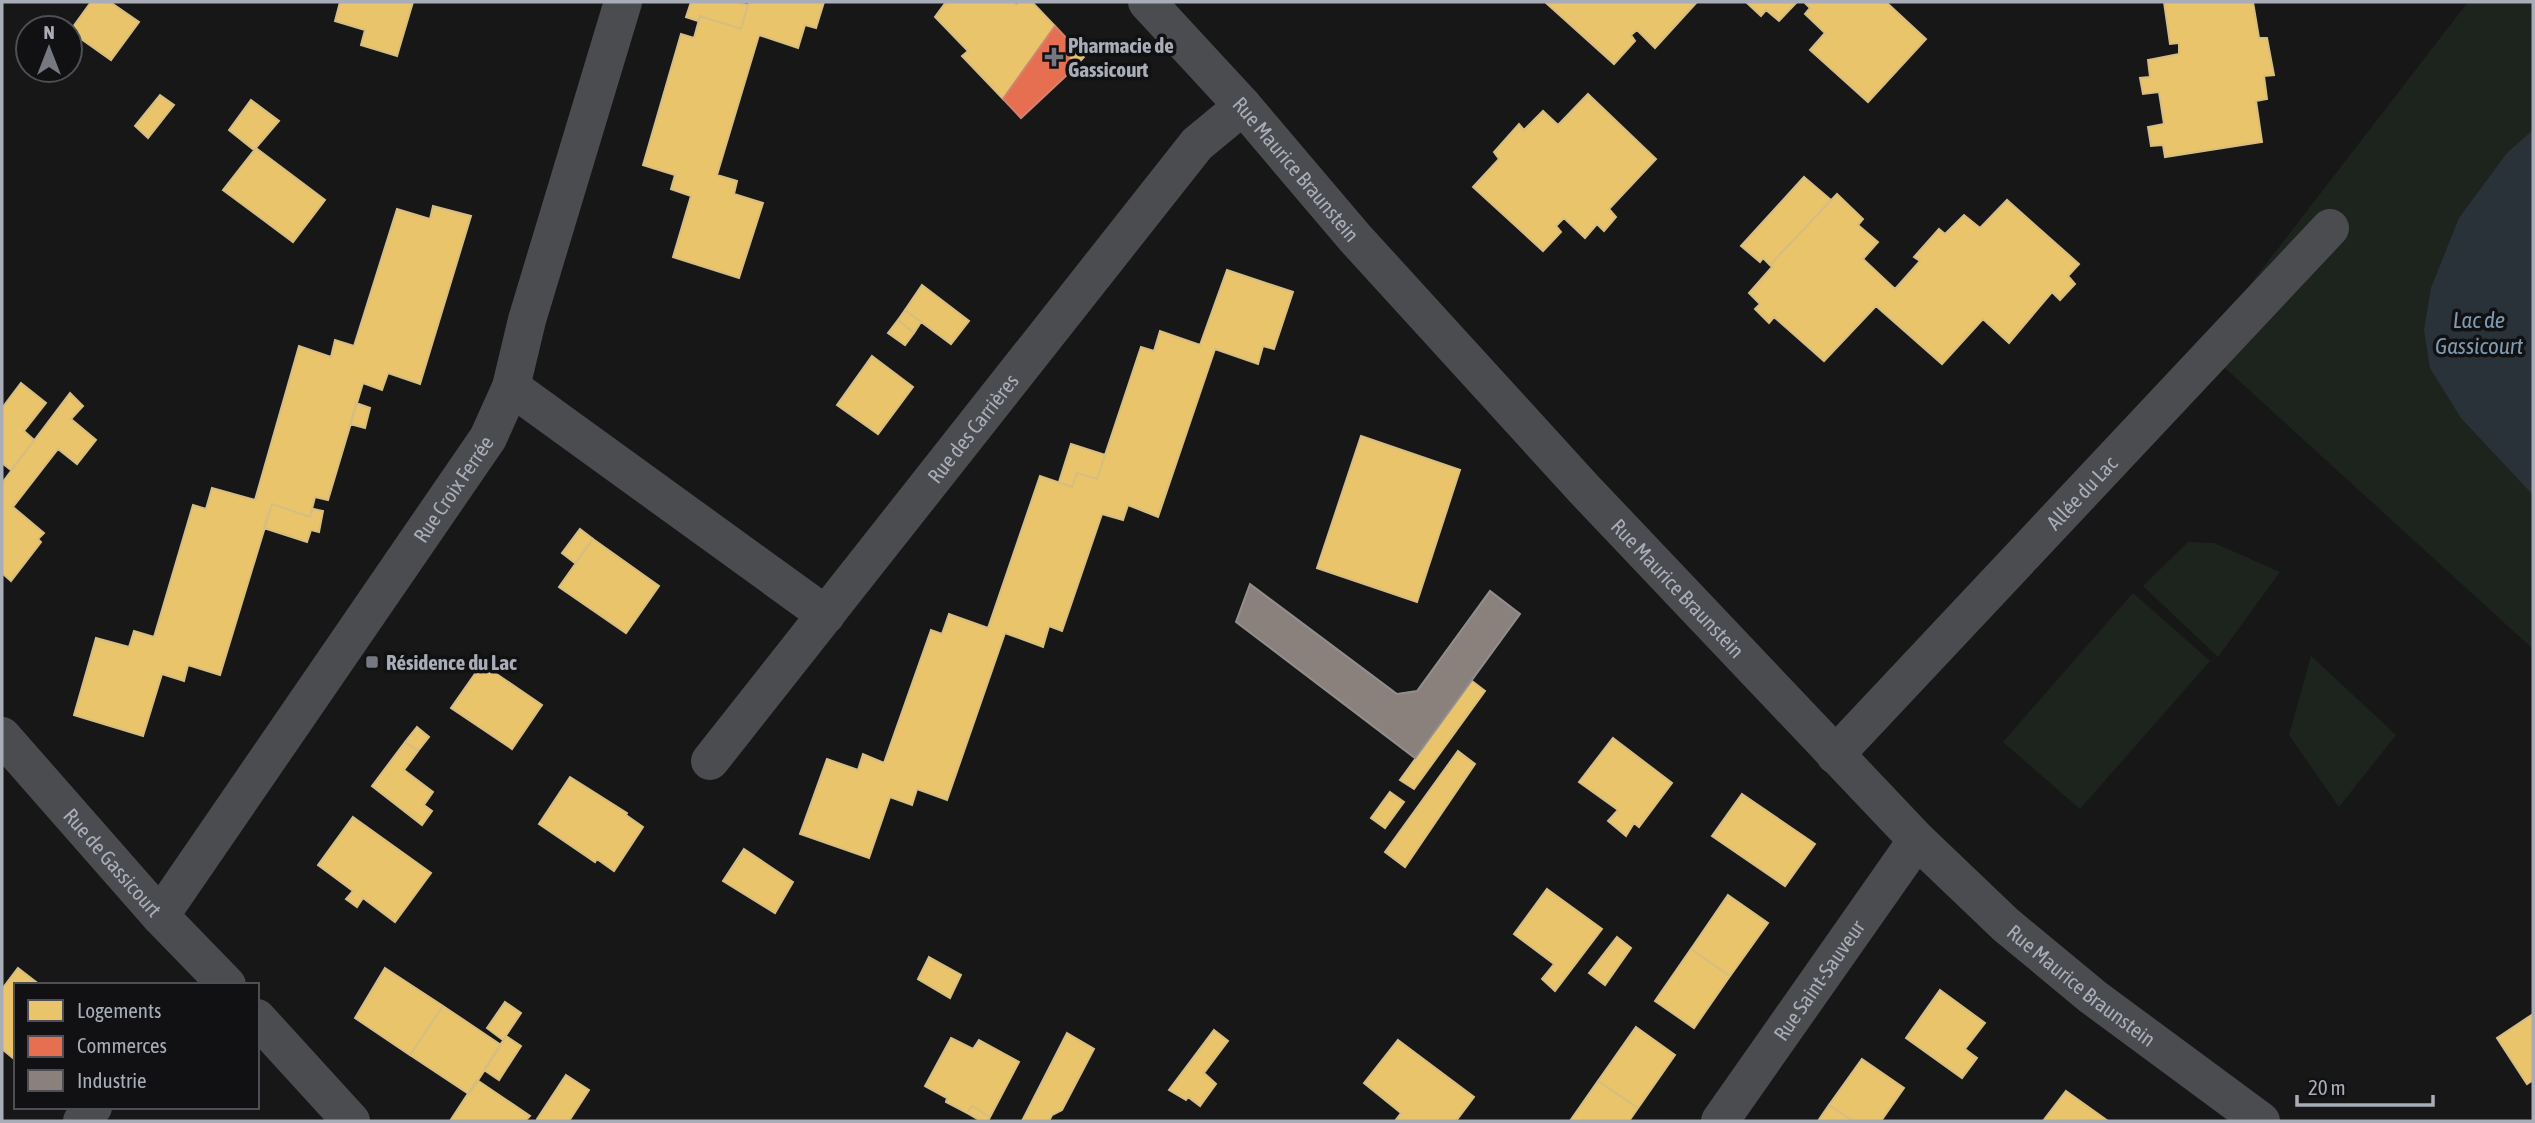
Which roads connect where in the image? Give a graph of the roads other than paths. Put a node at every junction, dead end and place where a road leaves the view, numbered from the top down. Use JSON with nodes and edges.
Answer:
{"nodes":[{"id":1,"x":624,"y":2,"type":"edge"},
{"id":2,"x":1147,"y":2,"type":"edge"},
{"id":3,"x":1243,"y":106,"type":"junction"},
{"id":4,"x":2330,"y":229,"type":"dead end"},
{"id":5,"x":511,"y":387,"type":"junction"},
{"id":6,"x":826,"y":615,"type":"junction"},
{"id":7,"x":2,"y":736,"type":"edge"},
{"id":8,"x":1835,"y":755,"type":"junction"},
{"id":9,"x":710,"y":761,"type":"dead end"},
{"id":10,"x":1917,"y":840,"type":"junction"},
{"id":11,"x":160,"y":916,"type":"junction"},
{"id":12,"x":205,"y":976,"type":"edge"},
{"id":13,"x":259,"y":1020,"type":"edge"},
{"id":14,"x":351,"y":1121,"type":"edge"},
{"id":15,"x":1720,"y":1121,"type":"edge"},
{"id":16,"x":2261,"y":1121,"type":"edge"}],
"edges":[{"from":1,"to":5,"type":"street","name":"Rue Croix Ferrée"},
{"from":2,"to":3,"type":"street","name":"Rue Maurice Braunstein"},
{"from":3,"to":6,"type":"street","name":"Rue des Carrières"},
{"from":3,"to":8,"type":"street","name":"Rue Maurice Braunstein"},
{"from":4,"to":8,"type":"street","name":"Allée du Lac"},
{"from":5,"to":6,"type":"street"},
{"from":5,"to":11,"type":"street","name":"Rue Croix Ferrée"},
{"from":6,"to":9,"type":"street","name":"Rue des Carrières"},
{"from":7,"to":11,"type":"street","name":"Rue de Gassicourt"},
{"from":8,"to":10,"type":"street","name":"Rue Maurice Braunstein"},
{"from":10,"to":15,"type":"street","name":"Rue Saint-Sauveur"},
{"from":10,"to":16,"type":"street","name":"Rue Maurice Braunstein"},
{"from":11,"to":12,"type":"street","name":"Rue de Gassicourt"},
{"from":13,"to":14,"type":"street"}]}
